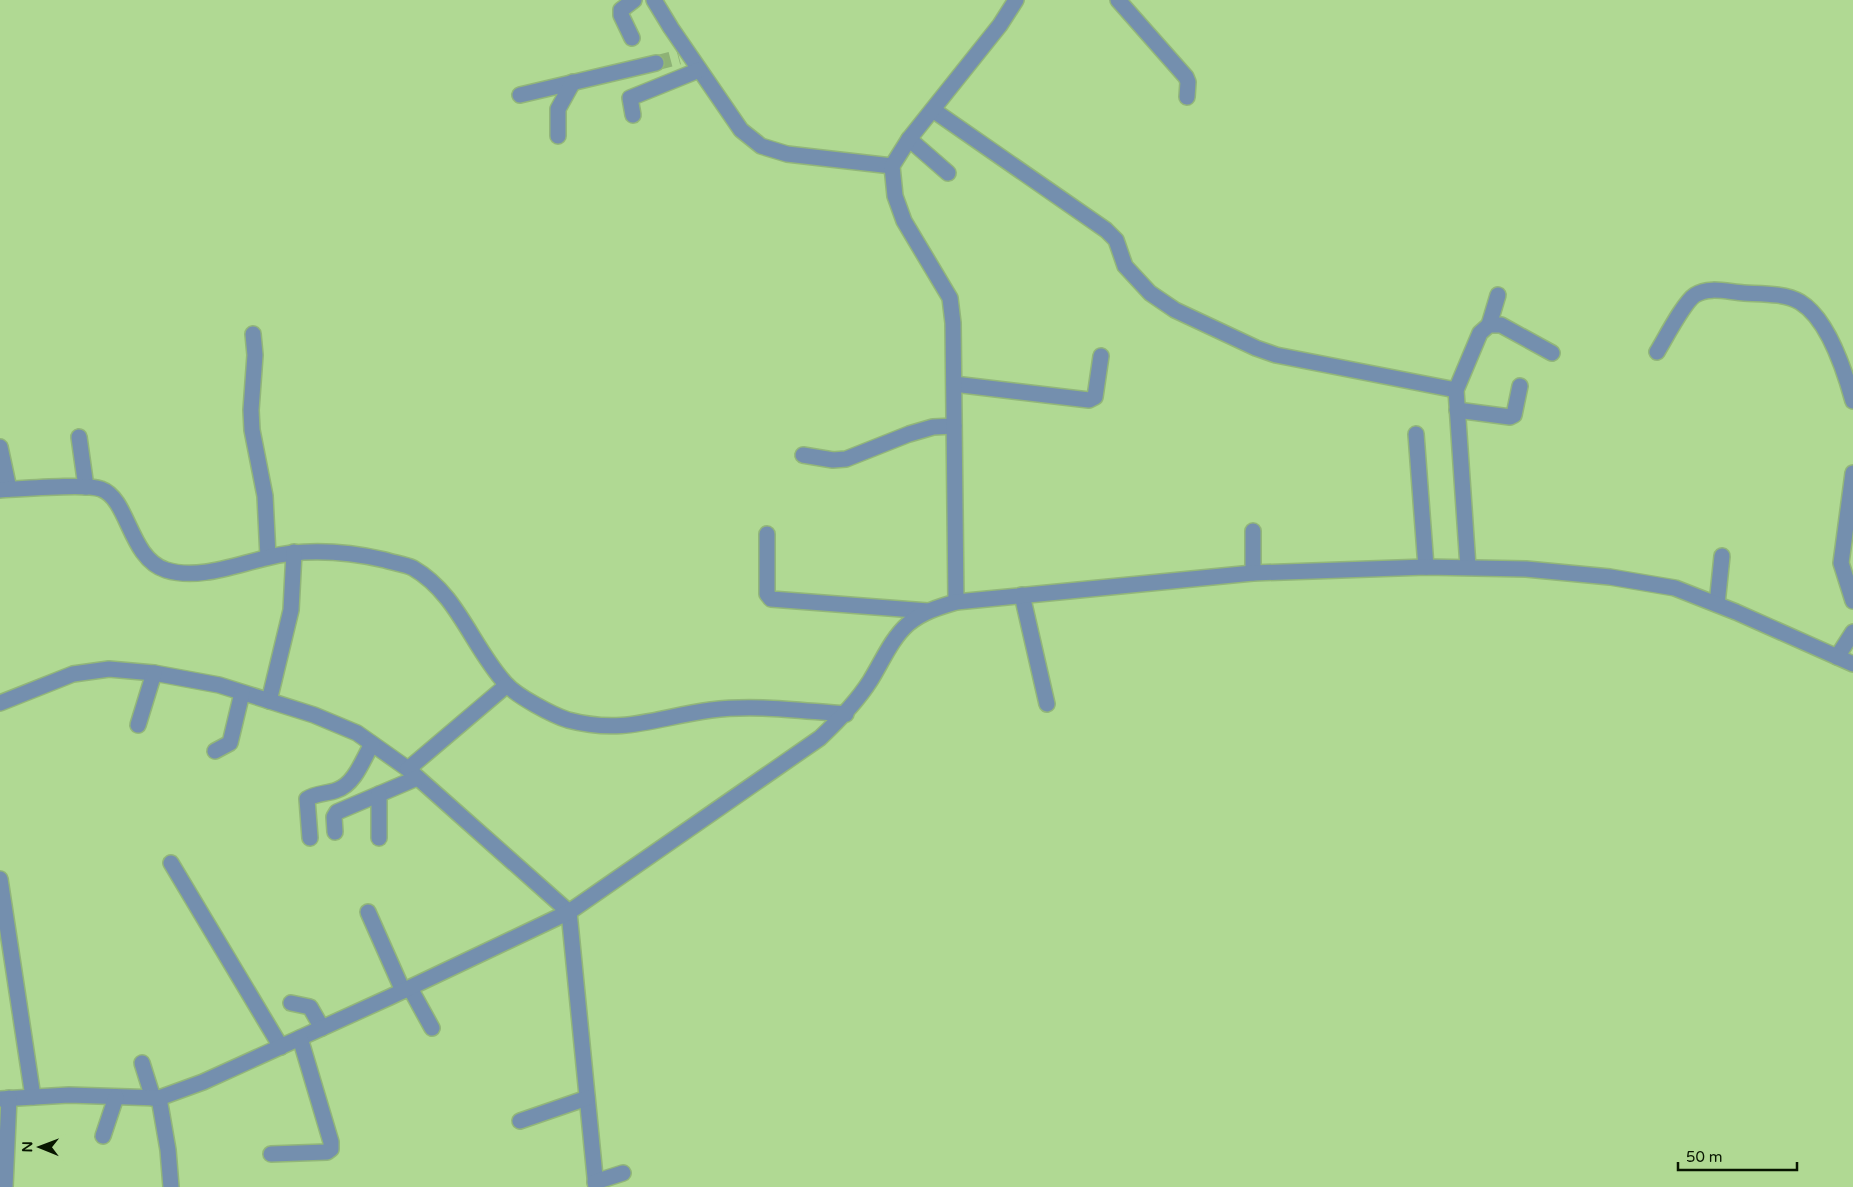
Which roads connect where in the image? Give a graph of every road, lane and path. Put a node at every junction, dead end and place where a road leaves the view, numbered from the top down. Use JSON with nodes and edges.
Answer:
{"nodes":[{"id":1,"x":634,"y":0,"type":"edge"},
{"id":2,"x":654,"y":0,"type":"edge"},
{"id":3,"x":1016,"y":0,"type":"edge"},
{"id":4,"x":1118,"y":0,"type":"edge"},
{"id":5,"x":632,"y":38,"type":"dead end"},
{"id":6,"x":656,"y":63,"type":"tunnel mouth"},
{"id":7,"x":700,"y":70,"type":"junction"},
{"id":8,"x":573,"y":82,"type":"junction"},
{"id":9,"x":520,"y":95,"type":"dead end"},
{"id":10,"x":1188,"y":97,"type":"dead end"},
{"id":11,"x":933,"y":110,"type":"junction"},
{"id":12,"x":633,"y":115,"type":"dead end"},
{"id":13,"x":558,"y":136,"type":"dead end"},
{"id":14,"x":909,"y":139,"type":"junction"},
{"id":15,"x":892,"y":166,"type":"junction"},
{"id":16,"x":948,"y":173,"type":"dead end"},
{"id":17,"x":1498,"y":295,"type":"dead end"},
{"id":18,"x":1489,"y":325,"type":"junction"},
{"id":19,"x":254,"y":334,"type":"dead end"},
{"id":20,"x":1656,"y":352,"type":"dead end"},
{"id":21,"x":1552,"y":353,"type":"dead end"},
{"id":22,"x":1101,"y":356,"type":"dead end"},
{"id":23,"x":954,"y":384,"type":"junction"},
{"id":24,"x":1520,"y":386,"type":"dead end"},
{"id":25,"x":1456,"y":390,"type":"junction"},
{"id":26,"x":1853,"y":401,"type":"edge"},
{"id":27,"x":1457,"y":410,"type":"junction"},
{"id":28,"x":954,"y":426,"type":"junction"},
{"id":29,"x":1416,"y":434,"type":"dead end"},
{"id":30,"x":79,"y":437,"type":"dead end"},
{"id":31,"x":0,"y":447,"type":"edge"},
{"id":32,"x":803,"y":455,"type":"dead end"},
{"id":33,"x":1853,"y":473,"type":"edge"},
{"id":34,"x":86,"y":487,"type":"junction"},
{"id":35,"x":5,"y":490,"type":"edge"},
{"id":36,"x":1253,"y":531,"type":"dead end"},
{"id":37,"x":767,"y":534,"type":"dead end"},
{"id":38,"x":294,"y":552,"type":"junction"},
{"id":39,"x":1722,"y":556,"type":"dead end"},
{"id":40,"x":268,"y":557,"type":"junction"},
{"id":41,"x":1426,"y":567,"type":"junction"},
{"id":42,"x":1468,"y":567,"type":"junction"},
{"id":43,"x":1253,"y":573,"type":"junction"},
{"id":44,"x":1022,"y":595,"type":"junction"},
{"id":45,"x":1853,"y":601,"type":"edge"},
{"id":46,"x":956,"y":602,"type":"junction"},
{"id":47,"x":1717,"y":604,"type":"junction"},
{"id":48,"x":928,"y":611,"type":"junction"},
{"id":49,"x":1853,"y":632,"type":"edge"},
{"id":50,"x":1837,"y":657,"type":"junction"},
{"id":51,"x":1853,"y":664,"type":"edge"},
{"id":52,"x":154,"y":673,"type":"junction"},
{"id":53,"x":507,"y":685,"type":"junction"},
{"id":54,"x":242,"y":693,"type":"junction"},
{"id":55,"x":269,"y":701,"type":"junction"},
{"id":56,"x":0,"y":703,"type":"edge"},
{"id":57,"x":1047,"y":704,"type":"dead end"},
{"id":58,"x":846,"y":714,"type":"junction"},
{"id":59,"x":138,"y":725,"type":"dead end"},
{"id":60,"x":372,"y":744,"type":"junction"},
{"id":61,"x":215,"y":751,"type":"dead end"},
{"id":62,"x":412,"y":774,"type":"junction"},
{"id":63,"x":379,"y":794,"type":"junction"},
{"id":64,"x":336,"y":832,"type":"dead end"},
{"id":65,"x":310,"y":838,"type":"dead end"},
{"id":66,"x":379,"y":838,"type":"dead end"},
{"id":67,"x":171,"y":863,"type":"dead end"},
{"id":68,"x":0,"y":879,"type":"edge"},
{"id":69,"x":368,"y":912,"type":"dead end"},
{"id":70,"x":569,"y":912,"type":"junction"},
{"id":71,"x":407,"y":989,"type":"junction"},
{"id":72,"x":291,"y":1003,"type":"dead end"},
{"id":73,"x":322,"y":1028,"type":"junction"},
{"id":74,"x":432,"y":1028,"type":"dead end"},
{"id":75,"x":300,"y":1038,"type":"junction"},
{"id":76,"x":281,"y":1047,"type":"junction"},
{"id":77,"x":142,"y":1063,"type":"dead end"},
{"id":78,"x":33,"y":1097,"type":"junction"},
{"id":79,"x":116,"y":1097,"type":"junction"},
{"id":80,"x":156,"y":1098,"type":"junction"},
{"id":81,"x":587,"y":1098,"type":"junction"},
{"id":82,"x":4,"y":1099,"type":"edge"},
{"id":83,"x":520,"y":1121,"type":"dead end"},
{"id":84,"x":103,"y":1136,"type":"dead end"},
{"id":85,"x":271,"y":1154,"type":"dead end"},
{"id":86,"x":623,"y":1173,"type":"dead end"},
{"id":87,"x":596,"y":1184,"type":"edge"},
{"id":88,"x":5,"y":1187,"type":"edge"},
{"id":89,"x":171,"y":1187,"type":"edge"}],
"edges":[{"from":1,"to":5,"type":"street"},
{"from":2,"to":7,"type":"street"},
{"from":3,"to":11,"type":"street"},
{"from":4,"to":10,"type":"street"},
{"from":6,"to":8,"type":"street"},
{"from":7,"to":12,"type":"street"},
{"from":7,"to":15,"type":"street"},
{"from":8,"to":9,"type":"street"},
{"from":8,"to":13,"type":"street"},
{"from":11,"to":14,"type":"street"},
{"from":11,"to":25,"type":"street"},
{"from":14,"to":15,"type":"street"},
{"from":14,"to":16,"type":"street"},
{"from":15,"to":23,"type":"street"},
{"from":17,"to":18,"type":"street"},
{"from":18,"to":21,"type":"street"},
{"from":18,"to":25,"type":"street"},
{"from":19,"to":40,"type":"street"},
{"from":20,"to":26,"type":"street"},
{"from":22,"to":23,"type":"street"},
{"from":23,"to":28,"type":"street"},
{"from":24,"to":27,"type":"street"},
{"from":25,"to":27,"type":"street"},
{"from":27,"to":42,"type":"street"},
{"from":28,"to":32,"type":"street"},
{"from":28,"to":46,"type":"street"},
{"from":29,"to":41,"type":"street"},
{"from":30,"to":34,"type":"street"},
{"from":31,"to":35,"type":"street"},
{"from":33,"to":45,"type":"street"},
{"from":34,"to":35,"type":"street"},
{"from":34,"to":40,"type":"street"},
{"from":36,"to":43,"type":"street"},
{"from":37,"to":48,"type":"street"},
{"from":38,"to":40,"type":"street"},
{"from":38,"to":53,"type":"street"},
{"from":38,"to":55,"type":"street"},
{"from":39,"to":47,"type":"street"},
{"from":41,"to":42,"type":"street"},
{"from":41,"to":43,"type":"street"},
{"from":42,"to":47,"type":"street"},
{"from":43,"to":44,"type":"street"},
{"from":44,"to":46,"type":"street"},
{"from":44,"to":57,"type":"street"},
{"from":46,"to":48,"type":"street"},
{"from":47,"to":50,"type":"street"},
{"from":48,"to":58,"type":"street"},
{"from":49,"to":50,"type":"street"},
{"from":50,"to":51,"type":"street"},
{"from":52,"to":54,"type":"street"},
{"from":52,"to":56,"type":"street"},
{"from":52,"to":59,"type":"street"},
{"from":53,"to":58,"type":"street"},
{"from":53,"to":62,"type":"street"},
{"from":54,"to":55,"type":"street"},
{"from":54,"to":61,"type":"street"},
{"from":55,"to":60,"type":"street"},
{"from":58,"to":70,"type":"street"},
{"from":60,"to":62,"type":"street"},
{"from":60,"to":65,"type":"street"},
{"from":62,"to":63,"type":"street"},
{"from":62,"to":70,"type":"street"},
{"from":63,"to":64,"type":"street"},
{"from":63,"to":66,"type":"street"},
{"from":67,"to":76,"type":"street"},
{"from":68,"to":78,"type":"street"},
{"from":69,"to":71,"type":"street"},
{"from":70,"to":71,"type":"street"},
{"from":70,"to":81,"type":"street"},
{"from":71,"to":73,"type":"street"},
{"from":71,"to":74,"type":"street"},
{"from":72,"to":73,"type":"street"},
{"from":73,"to":75,"type":"street"},
{"from":75,"to":76,"type":"street"},
{"from":75,"to":85,"type":"street"},
{"from":76,"to":80,"type":"street"},
{"from":77,"to":80,"type":"street"},
{"from":78,"to":79,"type":"street"},
{"from":78,"to":82,"type":"street"},
{"from":79,"to":80,"type":"street"},
{"from":79,"to":84,"type":"street"},
{"from":80,"to":89,"type":"street"},
{"from":81,"to":83,"type":"street"},
{"from":81,"to":87,"type":"street"},
{"from":82,"to":88,"type":"street"},
{"from":86,"to":87,"type":"street"}]}
